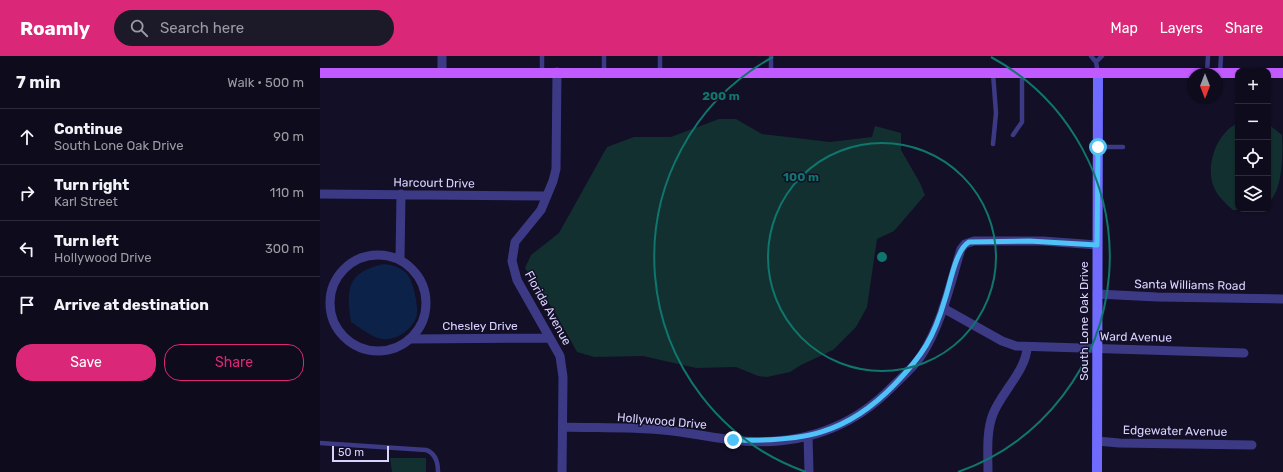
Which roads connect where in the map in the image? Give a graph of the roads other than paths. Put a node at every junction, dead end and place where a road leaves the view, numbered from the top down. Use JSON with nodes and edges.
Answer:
{"nodes":[{"id":1,"x":442,"y":56,"type":"edge"},
{"id":2,"x":542,"y":56,"type":"edge"},
{"id":3,"x":604,"y":56,"type":"edge"},
{"id":4,"x":660,"y":56,"type":"edge"},
{"id":5,"x":771,"y":56,"type":"edge"},
{"id":6,"x":1091,"y":56,"type":"edge"},
{"id":7,"x":1102,"y":56,"type":"edge"},
{"id":8,"x":1208,"y":56,"type":"edge"},
{"id":9,"x":1221,"y":56,"type":"edge"},
{"id":10,"x":1096,"y":62,"type":"junction"},
{"id":11,"x":1207,"y":68,"type":"edge"},
{"id":12,"x":1220,"y":68,"type":"edge"},
{"id":13,"x":542,"y":72,"type":"junction"},
{"id":14,"x":557,"y":72,"type":"junction"},
{"id":15,"x":604,"y":72,"type":"junction"},
{"id":16,"x":660,"y":72,"type":"junction"},
{"id":17,"x":320,"y":73,"type":"edge"},
{"id":18,"x":442,"y":73,"type":"junction"},
{"id":19,"x":771,"y":73,"type":"junction"},
{"id":20,"x":993,"y":73,"type":"junction"},
{"id":21,"x":1022,"y":73,"type":"junction"},
{"id":22,"x":1098,"y":73,"type":"junction"},
{"id":23,"x":1187,"y":73,"type":"edge"},
{"id":24,"x":1223,"y":73,"type":"edge"},
{"id":25,"x":1235,"y":73,"type":"edge"},
{"id":26,"x":1271,"y":73,"type":"edge"},
{"id":27,"x":1283,"y":73,"type":"edge"},
{"id":28,"x":1013,"y":135,"type":"dead end"},
{"id":29,"x":993,"y":144,"type":"dead end"},
{"id":30,"x":1098,"y":147,"type":"junction"},
{"id":31,"x":1123,"y":147,"type":"dead end"},
{"id":32,"x":320,"y":194,"type":"edge"},
{"id":33,"x":401,"y":194,"type":"junction"},
{"id":34,"x":547,"y":196,"type":"junction"},
{"id":35,"x":1097,"y":245,"type":"junction"},
{"id":36,"x":400,"y":260,"type":"junction"},
{"id":37,"x":1097,"y":294,"type":"junction"},
{"id":38,"x":1283,"y":298,"type":"edge"},
{"id":39,"x":943,"y":308,"type":"junction"},
{"id":40,"x":549,"y":338,"type":"junction"},
{"id":41,"x":411,"y":339,"type":"junction"},
{"id":42,"x":1028,"y":347,"type":"junction"},
{"id":43,"x":1097,"y":348,"type":"junction"},
{"id":44,"x":1244,"y":353,"type":"dead end"},
{"id":45,"x":563,"y":427,"type":"junction"},
{"id":46,"x":808,"y":436,"type":"junction"},
{"id":47,"x":1097,"y":441,"type":"junction"},
{"id":48,"x":320,"y":443,"type":"edge"},
{"id":49,"x":1252,"y":445,"type":"dead end"},
{"id":50,"x":438,"y":472,"type":"edge"},
{"id":51,"x":562,"y":472,"type":"edge"},
{"id":52,"x":809,"y":472,"type":"edge"},
{"id":53,"x":988,"y":472,"type":"edge"},
{"id":54,"x":1097,"y":472,"type":"edge"}],
"edges":[{"from":1,"to":18,"type":"street"},
{"from":2,"to":13,"type":"lane"},
{"from":3,"to":15,"type":"lane"},
{"from":4,"to":16,"type":"lane"},
{"from":5,"to":19,"type":"lane"},
{"from":6,"to":10,"type":"lane"},
{"from":7,"to":10,"type":"lane"},
{"from":8,"to":11,"type":"lane"},
{"from":9,"to":12,"type":"lane"},
{"from":10,"to":22,"type":"lane"},
{"from":13,"to":14,"type":"main road"},
{"from":13,"to":18,"type":"main road"},
{"from":14,"to":15,"type":"main road"},
{"from":14,"to":34,"type":"street","name":"Florida Avenue"},
{"from":15,"to":16,"type":"main road"},
{"from":16,"to":19,"type":"main road"},
{"from":17,"to":18,"type":"main road"},
{"from":19,"to":20,"type":"main road"},
{"from":20,"to":21,"type":"main road"},
{"from":20,"to":29,"type":"lane"},
{"from":21,"to":22,"type":"main road"},
{"from":21,"to":28,"type":"lane"},
{"from":22,"to":23,"type":"main road"},
{"from":22,"to":30,"type":"street","name":"South Lone Oak Drive"},
{"from":24,"to":25,"type":"main road"},
{"from":26,"to":27,"type":"main road"},
{"from":30,"to":31,"type":"lane"},
{"from":30,"to":35,"type":"street","name":"South Lone Oak Drive"},
{"from":32,"to":33,"type":"street","name":"Harcourt Drive"},
{"from":33,"to":34,"type":"street","name":"Harcourt Drive"},
{"from":33,"to":36,"type":"street"},
{"from":34,"to":40,"type":"street","name":"Florida Avenue"},
{"from":35,"to":37,"type":"street","name":"South Lone Oak Drive"},
{"from":35,"to":39,"type":"street","name":"Hollywood Drive"},
{"from":36,"to":41,"type":"street"},
{"from":36,"to":41,"type":"street"},
{"from":37,"to":38,"type":"street","name":"Santa Williams Road"},
{"from":37,"to":43,"type":"street","name":"South Lone Oak Drive"},
{"from":39,"to":42,"type":"street","name":"Ward Avenue"},
{"from":39,"to":46,"type":"street","name":"Hollywood Drive"},
{"from":40,"to":41,"type":"street","name":"Chesley Drive"},
{"from":40,"to":45,"type":"street","name":"Florida Avenue"},
{"from":42,"to":43,"type":"street","name":"Ward Avenue"},
{"from":42,"to":53,"type":"street"},
{"from":43,"to":44,"type":"street","name":"Ward Avenue"},
{"from":43,"to":47,"type":"street","name":"South Lone Oak Drive"},
{"from":45,"to":46,"type":"street","name":"Hollywood Drive"},
{"from":45,"to":51,"type":"street","name":"Florida Avenue"},
{"from":46,"to":52,"type":"street"},
{"from":47,"to":49,"type":"street","name":"Edgewater Avenue"},
{"from":47,"to":54,"type":"street","name":"South Lone Oak Drive"},
{"from":48,"to":50,"type":"lane"}]}
